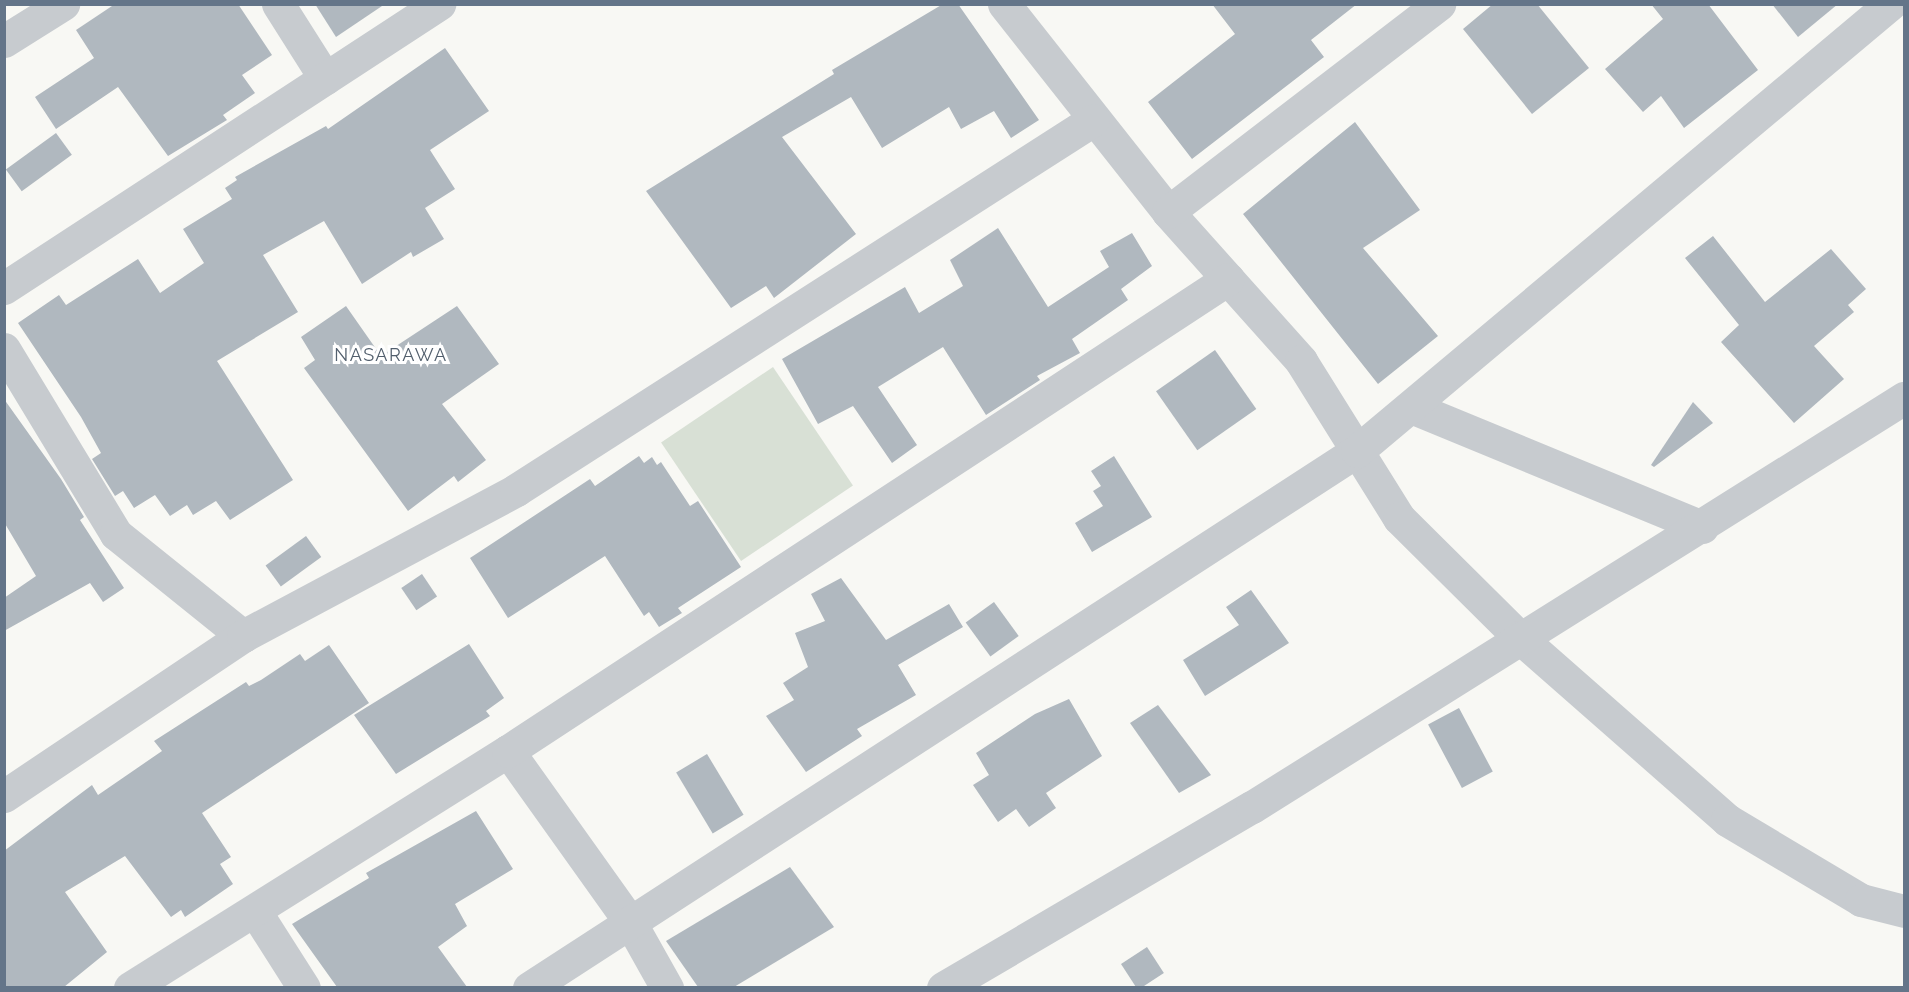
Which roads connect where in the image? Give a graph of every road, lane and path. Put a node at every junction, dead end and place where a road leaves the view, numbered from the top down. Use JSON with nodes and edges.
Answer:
{"nodes":[{"id":1,"x":63,"y":4,"type":"edge"},
{"id":2,"x":278,"y":4,"type":"edge"},
{"id":3,"x":439,"y":4,"type":"edge"},
{"id":4,"x":1004,"y":4,"type":"edge"},
{"id":5,"x":1890,"y":4,"type":"edge"},
{"id":6,"x":1423,"y":9,"type":"edge"},
{"id":7,"x":4,"y":41,"type":"edge"},
{"id":8,"x":325,"y":78,"type":"junction"},
{"id":9,"x":1093,"y":120,"type":"junction"},
{"id":10,"x":1168,"y":212,"type":"junction"},
{"id":11,"x":1228,"y":279,"type":"junction"},
{"id":12,"x":4,"y":288,"type":"edge"},
{"id":13,"x":4,"y":349,"type":"edge"},
{"id":14,"x":1905,"y":398,"type":"edge"},
{"id":15,"x":1411,"y":407,"type":"junction"},
{"id":16,"x":1357,"y":451,"type":"junction"},
{"id":17,"x":1702,"y":527,"type":"junction"},
{"id":18,"x":243,"y":636,"type":"junction"},
{"id":19,"x":1519,"y":638,"type":"junction"},
{"id":20,"x":508,"y":751,"type":"junction"},
{"id":21,"x":4,"y":796,"type":"edge"},
{"id":22,"x":255,"y":911,"type":"junction"},
{"id":23,"x":1905,"y":911,"type":"edge"},
{"id":24,"x":630,"y":922,"type":"junction"},
{"id":25,"x":130,"y":987,"type":"edge"},
{"id":26,"x":304,"y":987,"type":"edge"},
{"id":27,"x":529,"y":987,"type":"edge"},
{"id":28,"x":667,"y":987,"type":"edge"},
{"id":29,"x":943,"y":987,"type":"edge"}],
"edges":[{"from":1,"to":7,"type":"street"},
{"from":2,"to":8,"type":"street"},
{"from":3,"to":8,"type":"street"},
{"from":4,"to":9,"type":"street"},
{"from":5,"to":15,"type":"street"},
{"from":6,"to":10,"type":"street"},
{"from":8,"to":12,"type":"street"},
{"from":9,"to":10,"type":"street"},
{"from":9,"to":18,"type":"street"},
{"from":10,"to":11,"type":"street"},
{"from":11,"to":16,"type":"street"},
{"from":11,"to":20,"type":"street"},
{"from":13,"to":18,"type":"street"},
{"from":14,"to":17,"type":"street"},
{"from":15,"to":16,"type":"street"},
{"from":15,"to":17,"type":"street"},
{"from":16,"to":19,"type":"street"},
{"from":16,"to":24,"type":"street"},
{"from":17,"to":19,"type":"street"},
{"from":18,"to":21,"type":"street"},
{"from":19,"to":23,"type":"street"},
{"from":19,"to":29,"type":"street"},
{"from":20,"to":22,"type":"street"},
{"from":20,"to":24,"type":"street"},
{"from":22,"to":25,"type":"street"},
{"from":22,"to":26,"type":"street"},
{"from":24,"to":27,"type":"street"},
{"from":24,"to":28,"type":"street"}]}
